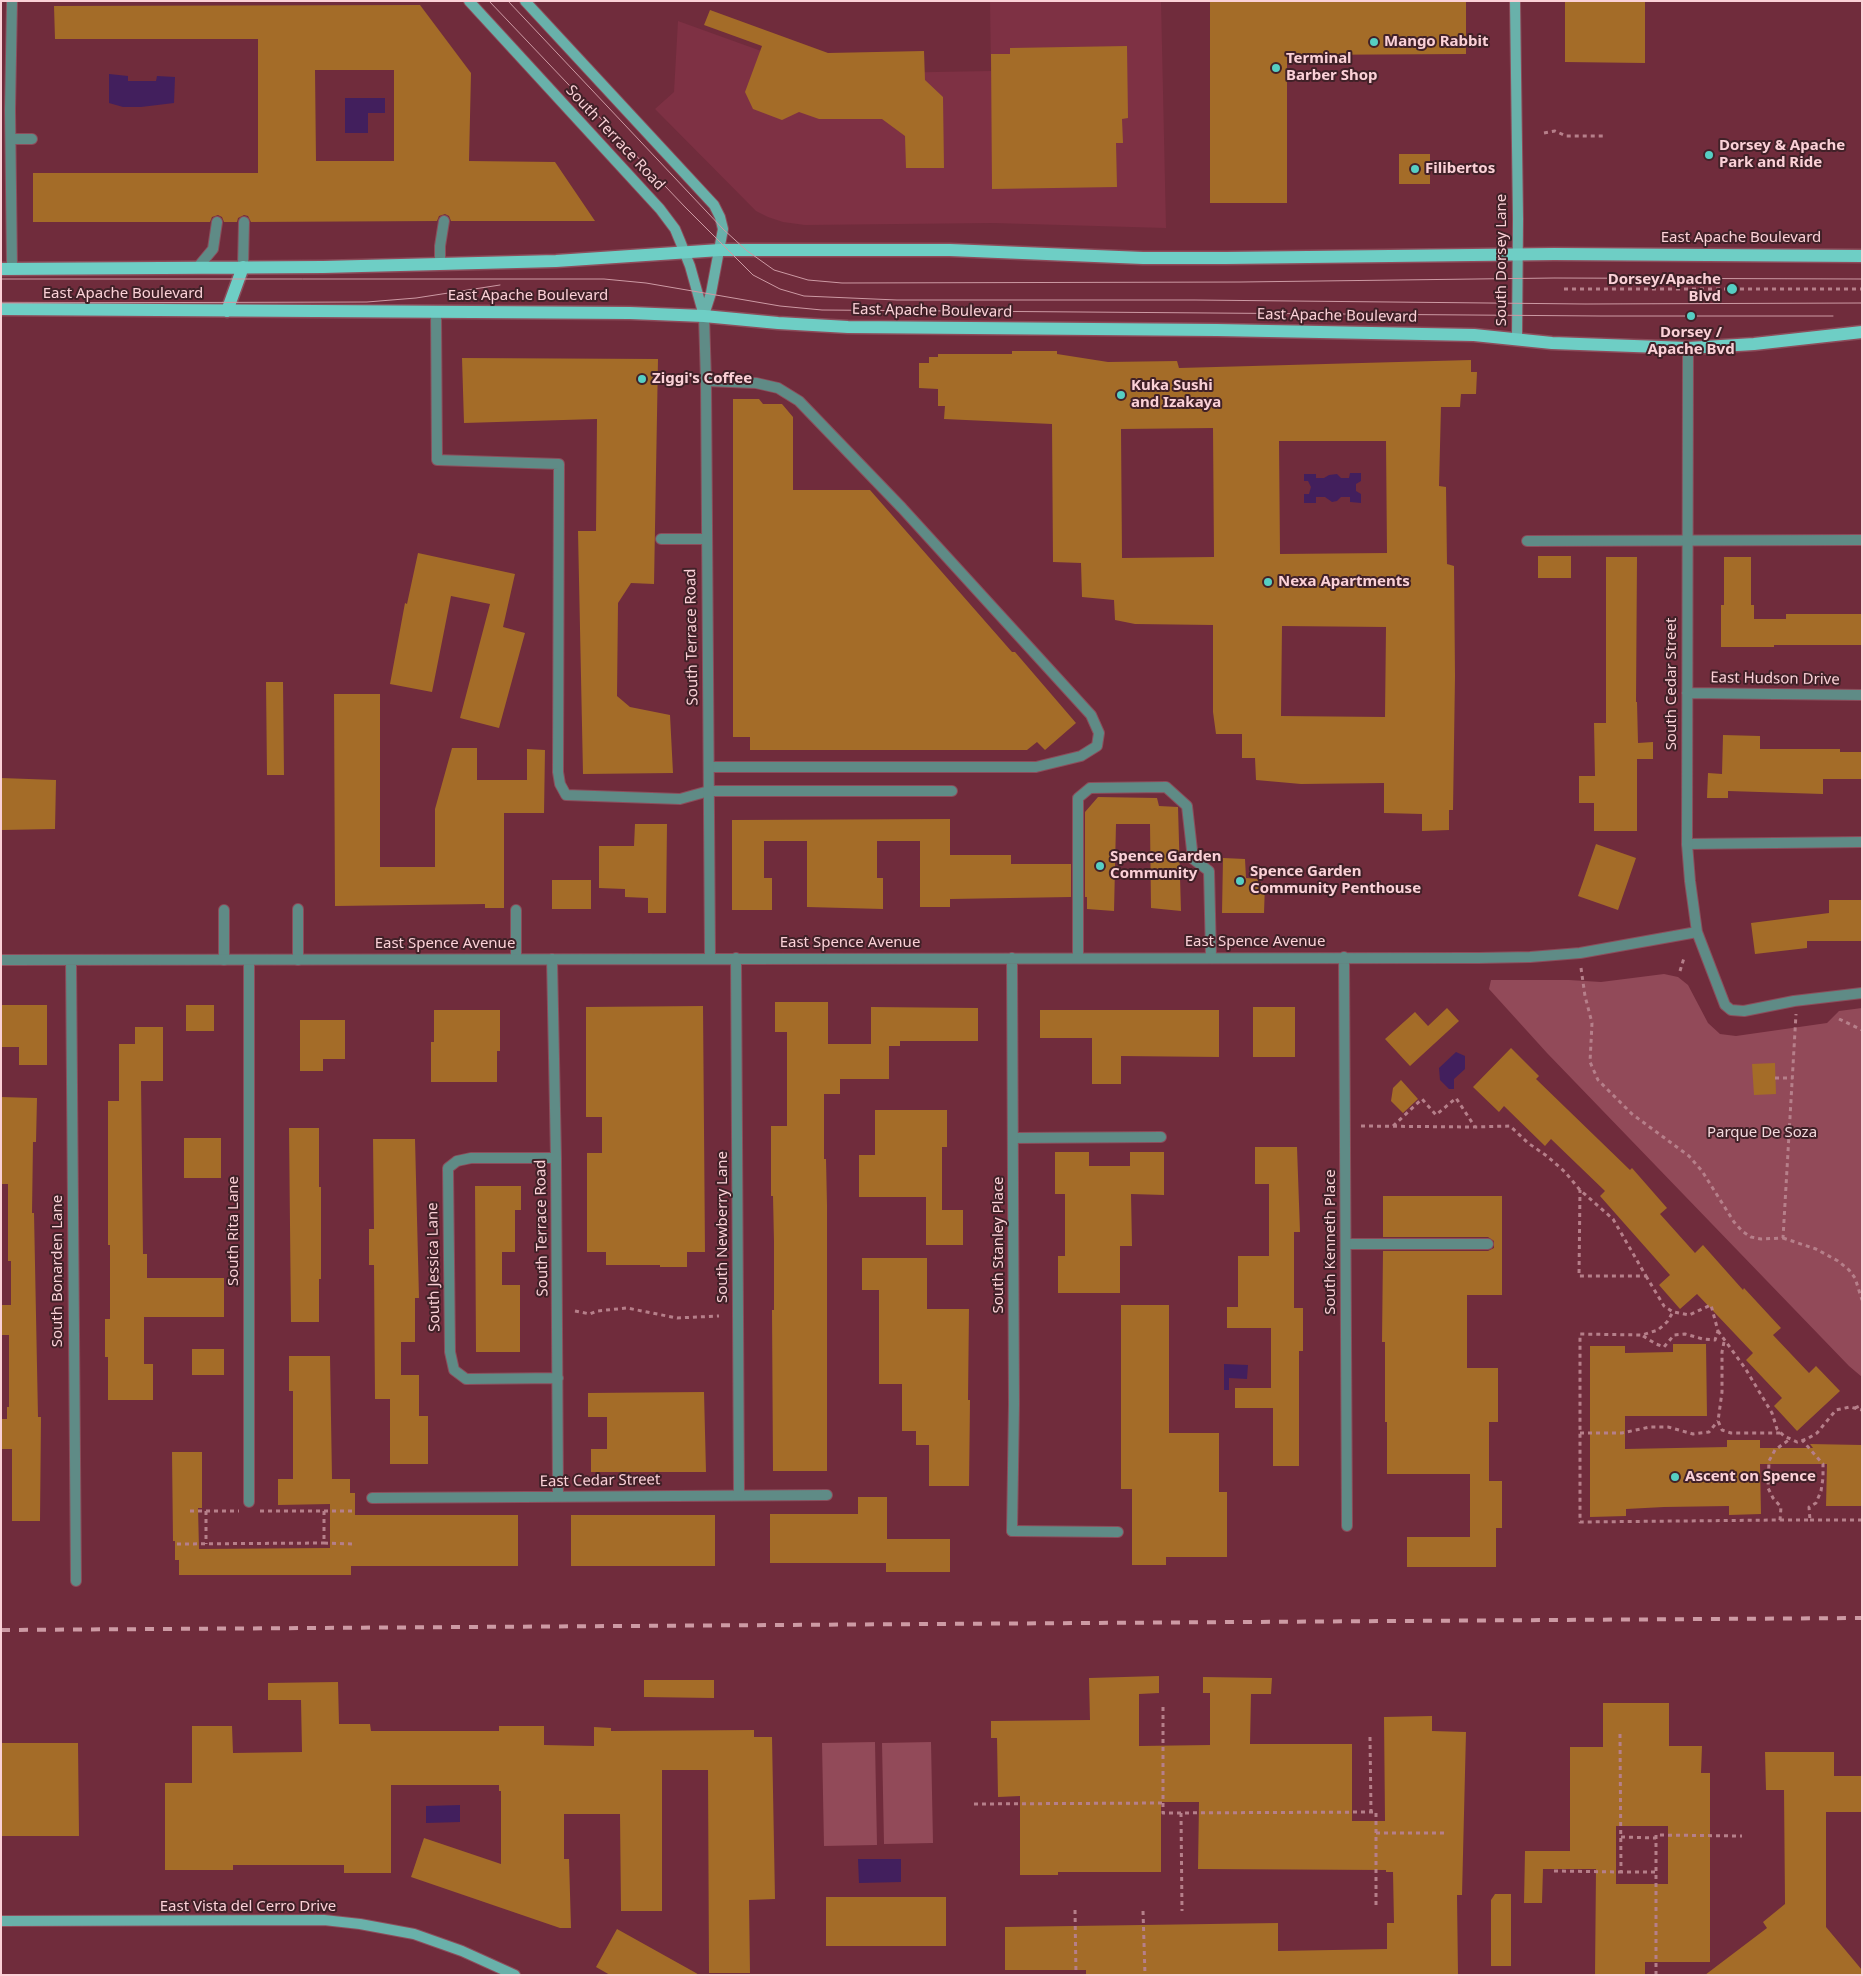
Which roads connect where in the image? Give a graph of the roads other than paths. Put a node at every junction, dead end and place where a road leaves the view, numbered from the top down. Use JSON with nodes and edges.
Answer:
{"nodes":[{"id":1,"x":12,"y":1,"type":"edge"},
{"id":2,"x":468,"y":1,"type":"edge"},
{"id":3,"x":525,"y":1,"type":"edge"},
{"id":4,"x":1515,"y":1,"type":"edge"},
{"id":5,"x":11,"y":139,"type":"junction"},
{"id":6,"x":32,"y":140,"type":"dead end"},
{"id":7,"x":444,"y":221,"type":"dead end"},
{"id":8,"x":217,"y":222,"type":"dead end"},
{"id":9,"x":244,"y":222,"type":"dead end"},
{"id":10,"x":720,"y":250,"type":"junction"},
{"id":11,"x":685,"y":253,"type":"junction"},
{"id":12,"x":1518,"y":255,"type":"junction"},
{"id":13,"x":1862,"y":256,"type":"edge"},
{"id":14,"x":440,"y":264,"type":"junction"},
{"id":15,"x":198,"y":267,"type":"junction"},
{"id":16,"x":243,"y":267,"type":"junction"},
{"id":17,"x":7,"y":269,"type":"edge"},
{"id":18,"x":1,"y":309,"type":"edge"},
{"id":19,"x":227,"y":311,"type":"junction"},
{"id":20,"x":436,"y":312,"type":"junction"},
{"id":21,"x":704,"y":316,"type":"junction"},
{"id":22,"x":1862,"y":332,"type":"edge"},
{"id":23,"x":1517,"y":338,"type":"junction"},
{"id":24,"x":1688,"y":348,"type":"junction"},
{"id":25,"x":706,"y":381,"type":"junction"},
{"id":26,"x":661,"y":538,"type":"dead end"},
{"id":27,"x":706,"y":538,"type":"junction"},
{"id":28,"x":1687,"y":540,"type":"junction"},
{"id":29,"x":1862,"y":540,"type":"edge"},
{"id":30,"x":1527,"y":541,"type":"dead end"},
{"id":31,"x":1688,"y":693,"type":"junction"},
{"id":32,"x":1862,"y":695,"type":"edge"},
{"id":33,"x":709,"y":767,"type":"junction"},
{"id":34,"x":709,"y":791,"type":"junction"},
{"id":35,"x":952,"y":791,"type":"dead end"},
{"id":36,"x":1862,"y":842,"type":"edge"},
{"id":37,"x":1687,"y":844,"type":"junction"},
{"id":38,"x":298,"y":909,"type":"dead end"},
{"id":39,"x":224,"y":910,"type":"dead end"},
{"id":40,"x":516,"y":910,"type":"dead end"},
{"id":41,"x":1697,"y":932,"type":"junction"},
{"id":42,"x":1078,"y":957,"type":"junction"},
{"id":43,"x":1211,"y":957,"type":"junction"},
{"id":44,"x":1344,"y":957,"type":"junction"},
{"id":45,"x":710,"y":958,"type":"junction"},
{"id":46,"x":736,"y":958,"type":"junction"},
{"id":47,"x":1012,"y":958,"type":"junction"},
{"id":48,"x":516,"y":959,"type":"junction"},
{"id":49,"x":552,"y":959,"type":"junction"},
{"id":50,"x":1,"y":960,"type":"edge"},
{"id":51,"x":71,"y":960,"type":"junction"},
{"id":52,"x":224,"y":960,"type":"junction"},
{"id":53,"x":248,"y":960,"type":"junction"},
{"id":54,"x":298,"y":960,"type":"junction"},
{"id":55,"x":1862,"y":993,"type":"edge"},
{"id":56,"x":1161,"y":1137,"type":"dead end"},
{"id":57,"x":1013,"y":1138,"type":"junction"},
{"id":58,"x":556,"y":1158,"type":"junction"},
{"id":59,"x":1346,"y":1244,"type":"junction"},
{"id":60,"x":1488,"y":1244,"type":"dead end"},
{"id":61,"x":558,"y":1378,"type":"junction"},
{"id":62,"x":739,"y":1495,"type":"junction"},
{"id":63,"x":827,"y":1495,"type":"dead end"},
{"id":64,"x":558,"y":1497,"type":"junction"},
{"id":65,"x":372,"y":1498,"type":"dead end"},
{"id":66,"x":249,"y":1507,"type":"road end"},
{"id":67,"x":1347,"y":1526,"type":"dead end"},
{"id":68,"x":1118,"y":1532,"type":"dead end"},
{"id":69,"x":76,"y":1581,"type":"dead end"},
{"id":70,"x":1,"y":1921,"type":"edge"},
{"id":71,"x":515,"y":1975,"type":"edge"}],
"edges":[{"from":1,"to":5,"type":"street"},
{"from":2,"to":11,"type":"street","name":"South Terrace Road"},
{"from":3,"to":10,"type":"street","name":"South Terrace Road"},
{"from":4,"to":12,"type":"street","name":"South Dorsey Lane"},
{"from":5,"to":6,"type":"street"},
{"from":5,"to":17,"type":"street"},
{"from":7,"to":14,"type":"street"},
{"from":8,"to":15,"type":"street"},
{"from":9,"to":16,"type":"street"},
{"from":10,"to":11,"type":"main road","name":"East Apache Boulevard"},
{"from":10,"to":12,"type":"main road","name":"East Apache Boulevard"},
{"from":10,"to":21,"type":"street","name":"South Terrace Road"},
{"from":11,"to":14,"type":"main road","name":"East Apache Boulevard"},
{"from":11,"to":21,"type":"street","name":"South Terrace Road"},
{"from":12,"to":13,"type":"main road","name":"East Apache Boulevard"},
{"from":12,"to":23,"type":"street","name":"South Dorsey Lane"},
{"from":14,"to":16,"type":"main road","name":"East Apache Boulevard"},
{"from":15,"to":16,"type":"main road","name":"East Apache Boulevard"},
{"from":15,"to":17,"type":"main road","name":"East Apache Boulevard"},
{"from":16,"to":19,"type":"main road"},
{"from":18,"to":19,"type":"main road","name":"East Apache Boulevard"},
{"from":19,"to":20,"type":"main road","name":"East Apache Boulevard"},
{"from":20,"to":21,"type":"main road","name":"East Apache Boulevard"},
{"from":20,"to":34,"type":"street"},
{"from":21,"to":23,"type":"main road","name":"East Apache Boulevard"},
{"from":21,"to":25,"type":"street","name":"South Terrace Road"},
{"from":22,"to":24,"type":"main road","name":"East Apache Boulevard"},
{"from":23,"to":24,"type":"main road","name":"East Apache Boulevard"},
{"from":24,"to":28,"type":"street","name":"South Cedar Street"},
{"from":25,"to":27,"type":"street","name":"South Terrace Road"},
{"from":25,"to":33,"type":"street"},
{"from":26,"to":27,"type":"street"},
{"from":27,"to":33,"type":"street","name":"South Terrace Road"},
{"from":28,"to":29,"type":"street"},
{"from":28,"to":30,"type":"street"},
{"from":28,"to":31,"type":"street","name":"South Cedar Street"},
{"from":31,"to":32,"type":"street","name":"East Hudson Drive"},
{"from":31,"to":37,"type":"street","name":"South Cedar Street"},
{"from":33,"to":34,"type":"street","name":"South Terrace Road"},
{"from":34,"to":35,"type":"street"},
{"from":34,"to":45,"type":"street","name":"South Terrace Road"},
{"from":36,"to":37,"type":"street"},
{"from":37,"to":41,"type":"street","name":"South Cedar Street"},
{"from":38,"to":54,"type":"street"},
{"from":39,"to":52,"type":"street"},
{"from":40,"to":48,"type":"street"},
{"from":41,"to":44,"type":"street","name":"East Spence Avenue"},
{"from":41,"to":55,"type":"street","name":"South Cedar Street"},
{"from":42,"to":43,"type":"street","name":"East Spence Avenue"},
{"from":42,"to":43,"type":"street"},
{"from":42,"to":47,"type":"street","name":"East Spence Avenue"},
{"from":43,"to":44,"type":"street","name":"East Spence Avenue"},
{"from":44,"to":59,"type":"street","name":"South Kenneth Place"},
{"from":45,"to":46,"type":"street","name":"East Spence Avenue"},
{"from":45,"to":49,"type":"street","name":"East Spence Avenue"},
{"from":46,"to":47,"type":"street","name":"East Spence Avenue"},
{"from":46,"to":62,"type":"street","name":"South Newberry Lane"},
{"from":47,"to":57,"type":"street","name":"South Stanley Place"},
{"from":48,"to":49,"type":"street","name":"East Spence Avenue"},
{"from":48,"to":54,"type":"street","name":"East Spence Avenue"},
{"from":49,"to":58,"type":"street","name":"South Terrace Road"},
{"from":50,"to":51,"type":"street","name":"East Spence Avenue"},
{"from":51,"to":52,"type":"street","name":"East Spence Avenue"},
{"from":51,"to":69,"type":"street","name":"South Bonarden Lane"},
{"from":52,"to":53,"type":"street","name":"East Spence Avenue"},
{"from":53,"to":54,"type":"street","name":"East Spence Avenue"},
{"from":53,"to":66,"type":"street","name":"South Rita Lane"},
{"from":56,"to":57,"type":"street"},
{"from":57,"to":68,"type":"street","name":"South Stanley Place"},
{"from":58,"to":61,"type":"street","name":"South Terrace Road"},
{"from":58,"to":61,"type":"street","name":"South Jessica Lane"},
{"from":59,"to":60,"type":"street"},
{"from":59,"to":67,"type":"street","name":"South Kenneth Place"},
{"from":61,"to":64,"type":"street","name":"South Terrace Road"},
{"from":62,"to":63,"type":"street","name":"East Cedar Street"},
{"from":62,"to":64,"type":"street","name":"East Cedar Street"},
{"from":64,"to":65,"type":"street","name":"East Cedar Street"},
{"from":70,"to":71,"type":"street","name":"East Vista del Cerro Drive"}]}
